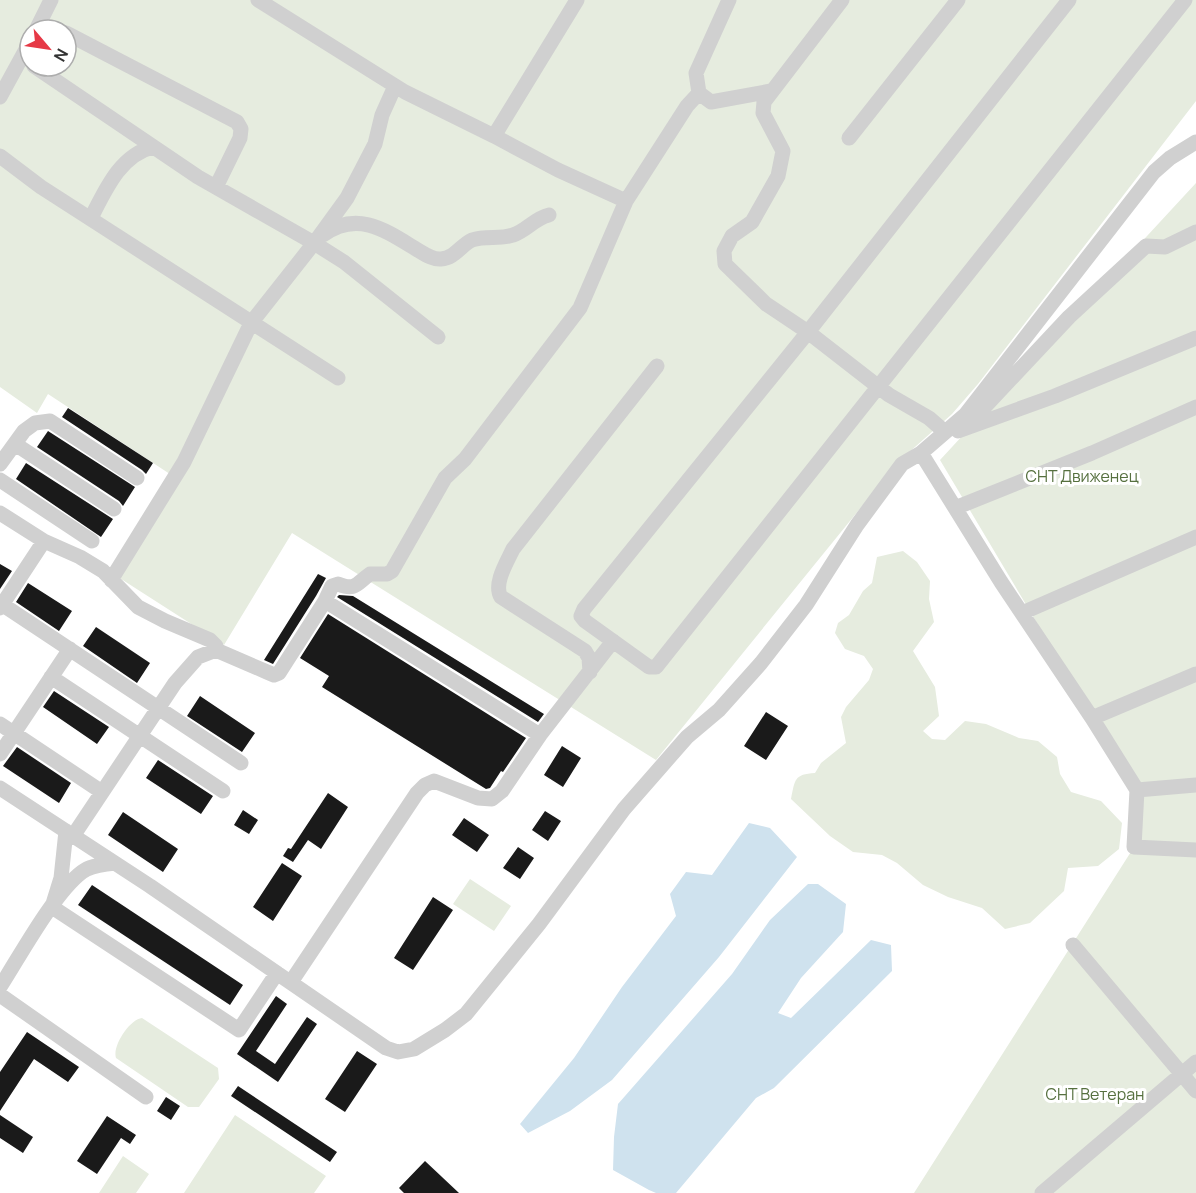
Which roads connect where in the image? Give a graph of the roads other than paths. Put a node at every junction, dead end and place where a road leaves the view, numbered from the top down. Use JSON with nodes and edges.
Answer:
{"nodes":[{"id":1,"x":51,"y":0,"type":"edge"},
{"id":2,"x":258,"y":0,"type":"edge"},
{"id":3,"x":577,"y":0,"type":"edge"},
{"id":4,"x":729,"y":0,"type":"edge"},
{"id":5,"x":842,"y":0,"type":"edge"},
{"id":6,"x":958,"y":0,"type":"edge"},
{"id":7,"x":1069,"y":0,"type":"edge"},
{"id":8,"x":1185,"y":0,"type":"edge"},
{"id":9,"x":42,"y":18,"type":"edge"},
{"id":10,"x":78,"y":39,"type":"edge"},
{"id":11,"x":18,"y":75,"type":"edge"},
{"id":12,"x":50,"y":78,"type":"edge"},
{"id":13,"x":395,"y":86,"type":"junction"},
{"id":14,"x":771,"y":91,"type":"junction"},
{"id":15,"x":699,"y":93,"type":"junction"},
{"id":16,"x":0,"y":97,"type":"edge"},
{"id":17,"x":494,"y":136,"type":"junction"},
{"id":18,"x":849,"y":138,"type":"dead end"},
{"id":19,"x":1196,"y":142,"type":"edge"},
{"id":20,"x":153,"y":147,"type":"junction"},
{"id":21,"x":0,"y":156,"type":"edge"},
{"id":22,"x":216,"y":188,"type":"junction"},
{"id":23,"x":626,"y":201,"type":"junction"},
{"id":24,"x":549,"y":216,"type":"dead end"},
{"id":25,"x":91,"y":218,"type":"junction"},
{"id":26,"x":1196,"y":232,"type":"edge"},
{"id":27,"x":316,"y":240,"type":"junction"},
{"id":28,"x":251,"y":323,"type":"junction"},
{"id":29,"x":808,"y":332,"type":"junction"},
{"id":30,"x":438,"y":337,"type":"dead end"},
{"id":31,"x":1196,"y":338,"type":"edge"},
{"id":32,"x":657,"y":366,"type":"dead end"},
{"id":33,"x":338,"y":378,"type":"dead end"},
{"id":34,"x":879,"y":387,"type":"junction"},
{"id":35,"x":1196,"y":407,"type":"edge"},
{"id":36,"x":951,"y":431,"type":"junction"},
{"id":37,"x":15,"y":444,"type":"junction"},
{"id":38,"x":923,"y":457,"type":"junction"},
{"id":39,"x":0,"y":464,"type":"edge"},
{"id":40,"x":136,"y":478,"type":"dead end"},
{"id":41,"x":0,"y":480,"type":"edge"},
{"id":42,"x":955,"y":508,"type":"junction"},
{"id":43,"x":114,"y":509,"type":"dead end"},
{"id":44,"x":0,"y":513,"type":"edge"},
{"id":45,"x":1196,"y":537,"type":"edge"},
{"id":46,"x":44,"y":540,"type":"junction"},
{"id":47,"x":92,"y":541,"type":"dead end"},
{"id":48,"x":111,"y":580,"type":"junction"},
{"id":49,"x":325,"y":601,"type":"junction"},
{"id":50,"x":1,"y":605,"type":"edge"},
{"id":51,"x":1022,"y":613,"type":"junction"},
{"id":52,"x":613,"y":641,"type":"junction"},
{"id":53,"x":70,"y":649,"type":"junction"},
{"id":54,"x":216,"y":650,"type":"junction"},
{"id":55,"x":590,"y":672,"type":"junction"},
{"id":56,"x":1196,"y":674,"type":"edge"},
{"id":57,"x":51,"y":677,"type":"junction"},
{"id":58,"x":158,"y":708,"type":"junction"},
{"id":59,"x":1092,"y":718,"type":"junction"},
{"id":60,"x":0,"y":724,"type":"edge"},
{"id":61,"x":14,"y":733,"type":"junction"},
{"id":62,"x":540,"y":735,"type":"junction"},
{"id":63,"x":140,"y":736,"type":"junction"},
{"id":64,"x":0,"y":754,"type":"edge"},
{"id":65,"x":241,"y":763,"type":"dead end"},
{"id":66,"x":1192,"y":784,"type":"edge"},
{"id":67,"x":0,"y":788,"type":"edge"},
{"id":68,"x":1137,"y":790,"type":"junction"},
{"id":69,"x":223,"y":791,"type":"dead end"},
{"id":70,"x":102,"y":792,"type":"junction"},
{"id":71,"x":69,"y":834,"type":"junction"},
{"id":72,"x":1196,"y":850,"type":"edge"},
{"id":73,"x":114,"y":863,"type":"junction"},
{"id":74,"x":52,"y":907,"type":"junction"},
{"id":75,"x":1073,"y":945,"type":"dead end"},
{"id":76,"x":277,"y":972,"type":"junction"},
{"id":77,"x":291,"y":982,"type":"junction"},
{"id":78,"x":0,"y":987,"type":"edge"},
{"id":79,"x":0,"y":994,"type":"edge"},
{"id":80,"x":1196,"y":1062,"type":"edge"},
{"id":81,"x":1182,"y":1074,"type":"junction"},
{"id":82,"x":1196,"y":1091,"type":"edge"},
{"id":83,"x":146,"y":1097,"type":"dead end"},
{"id":84,"x":1042,"y":1193,"type":"edge"}],
"edges":[{"from":1,"to":9,"type":"street"},
{"from":2,"to":13,"type":"street"},
{"from":3,"to":17,"type":"street"},
{"from":4,"to":15,"type":"street"},
{"from":5,"to":14,"type":"street"},
{"from":6,"to":18,"type":"street"},
{"from":7,"to":29,"type":"street"},
{"from":8,"to":34,"type":"street"},
{"from":10,"to":22,"type":"street"},
{"from":11,"to":16,"type":"street"},
{"from":12,"to":20,"type":"street"},
{"from":13,"to":17,"type":"street"},
{"from":13,"to":27,"type":"street"},
{"from":14,"to":15,"type":"street"},
{"from":14,"to":29,"type":"street"},
{"from":15,"to":23,"type":"street"},
{"from":17,"to":23,"type":"street"},
{"from":19,"to":36,"type":"street"},
{"from":20,"to":22,"type":"street"},
{"from":20,"to":25,"type":"street"},
{"from":21,"to":25,"type":"street"},
{"from":22,"to":27,"type":"street"},
{"from":23,"to":49,"type":"street"},
{"from":24,"to":27,"type":"street"},
{"from":25,"to":28,"type":"street"},
{"from":26,"to":36,"type":"street"},
{"from":27,"to":28,"type":"street"},
{"from":27,"to":30,"type":"street"},
{"from":28,"to":33,"type":"street"},
{"from":28,"to":48,"type":"street"},
{"from":29,"to":34,"type":"street"},
{"from":29,"to":52,"type":"street"},
{"from":31,"to":36,"type":"street"},
{"from":32,"to":55,"type":"street"},
{"from":34,"to":36,"type":"street"},
{"from":34,"to":52,"type":"street"},
{"from":35,"to":42,"type":"street"},
{"from":36,"to":38,"type":"street"},
{"from":37,"to":39,"type":"street"},
{"from":37,"to":40,"type":"street"},
{"from":37,"to":43,"type":"street"},
{"from":38,"to":42,"type":"street"},
{"from":38,"to":77,"type":"street"},
{"from":41,"to":47,"type":"street"},
{"from":42,"to":51,"type":"street"},
{"from":44,"to":46,"type":"street"},
{"from":45,"to":51,"type":"street"},
{"from":46,"to":48,"type":"street"},
{"from":46,"to":50,"type":"street"},
{"from":48,"to":54,"type":"street"},
{"from":49,"to":54,"type":"street"},
{"from":49,"to":62,"type":"street"},
{"from":50,"to":53,"type":"street"},
{"from":51,"to":59,"type":"street"},
{"from":52,"to":55,"type":"street"},
{"from":53,"to":57,"type":"street"},
{"from":53,"to":58,"type":"street"},
{"from":54,"to":58,"type":"street"},
{"from":55,"to":62,"type":"street"},
{"from":56,"to":59,"type":"street"},
{"from":57,"to":61,"type":"street"},
{"from":57,"to":63,"type":"street"},
{"from":58,"to":63,"type":"street"},
{"from":58,"to":65,"type":"street"},
{"from":59,"to":68,"type":"street"},
{"from":60,"to":61,"type":"street"},
{"from":61,"to":64,"type":"street"},
{"from":61,"to":70,"type":"street"},
{"from":62,"to":77,"type":"street"},
{"from":63,"to":69,"type":"street"},
{"from":63,"to":70,"type":"street"},
{"from":66,"to":68,"type":"street"},
{"from":67,"to":71,"type":"street"},
{"from":68,"to":72,"type":"street"},
{"from":70,"to":71,"type":"street"},
{"from":71,"to":73,"type":"street"},
{"from":71,"to":74,"type":"street"},
{"from":73,"to":74,"type":"street"},
{"from":73,"to":76,"type":"street"},
{"from":74,"to":76,"type":"street"},
{"from":74,"to":78,"type":"street"},
{"from":75,"to":81,"type":"street"},
{"from":76,"to":77,"type":"street"},
{"from":79,"to":83,"type":"street"},
{"from":80,"to":81,"type":"street"},
{"from":81,"to":82,"type":"street"},
{"from":81,"to":84,"type":"street"}]}
